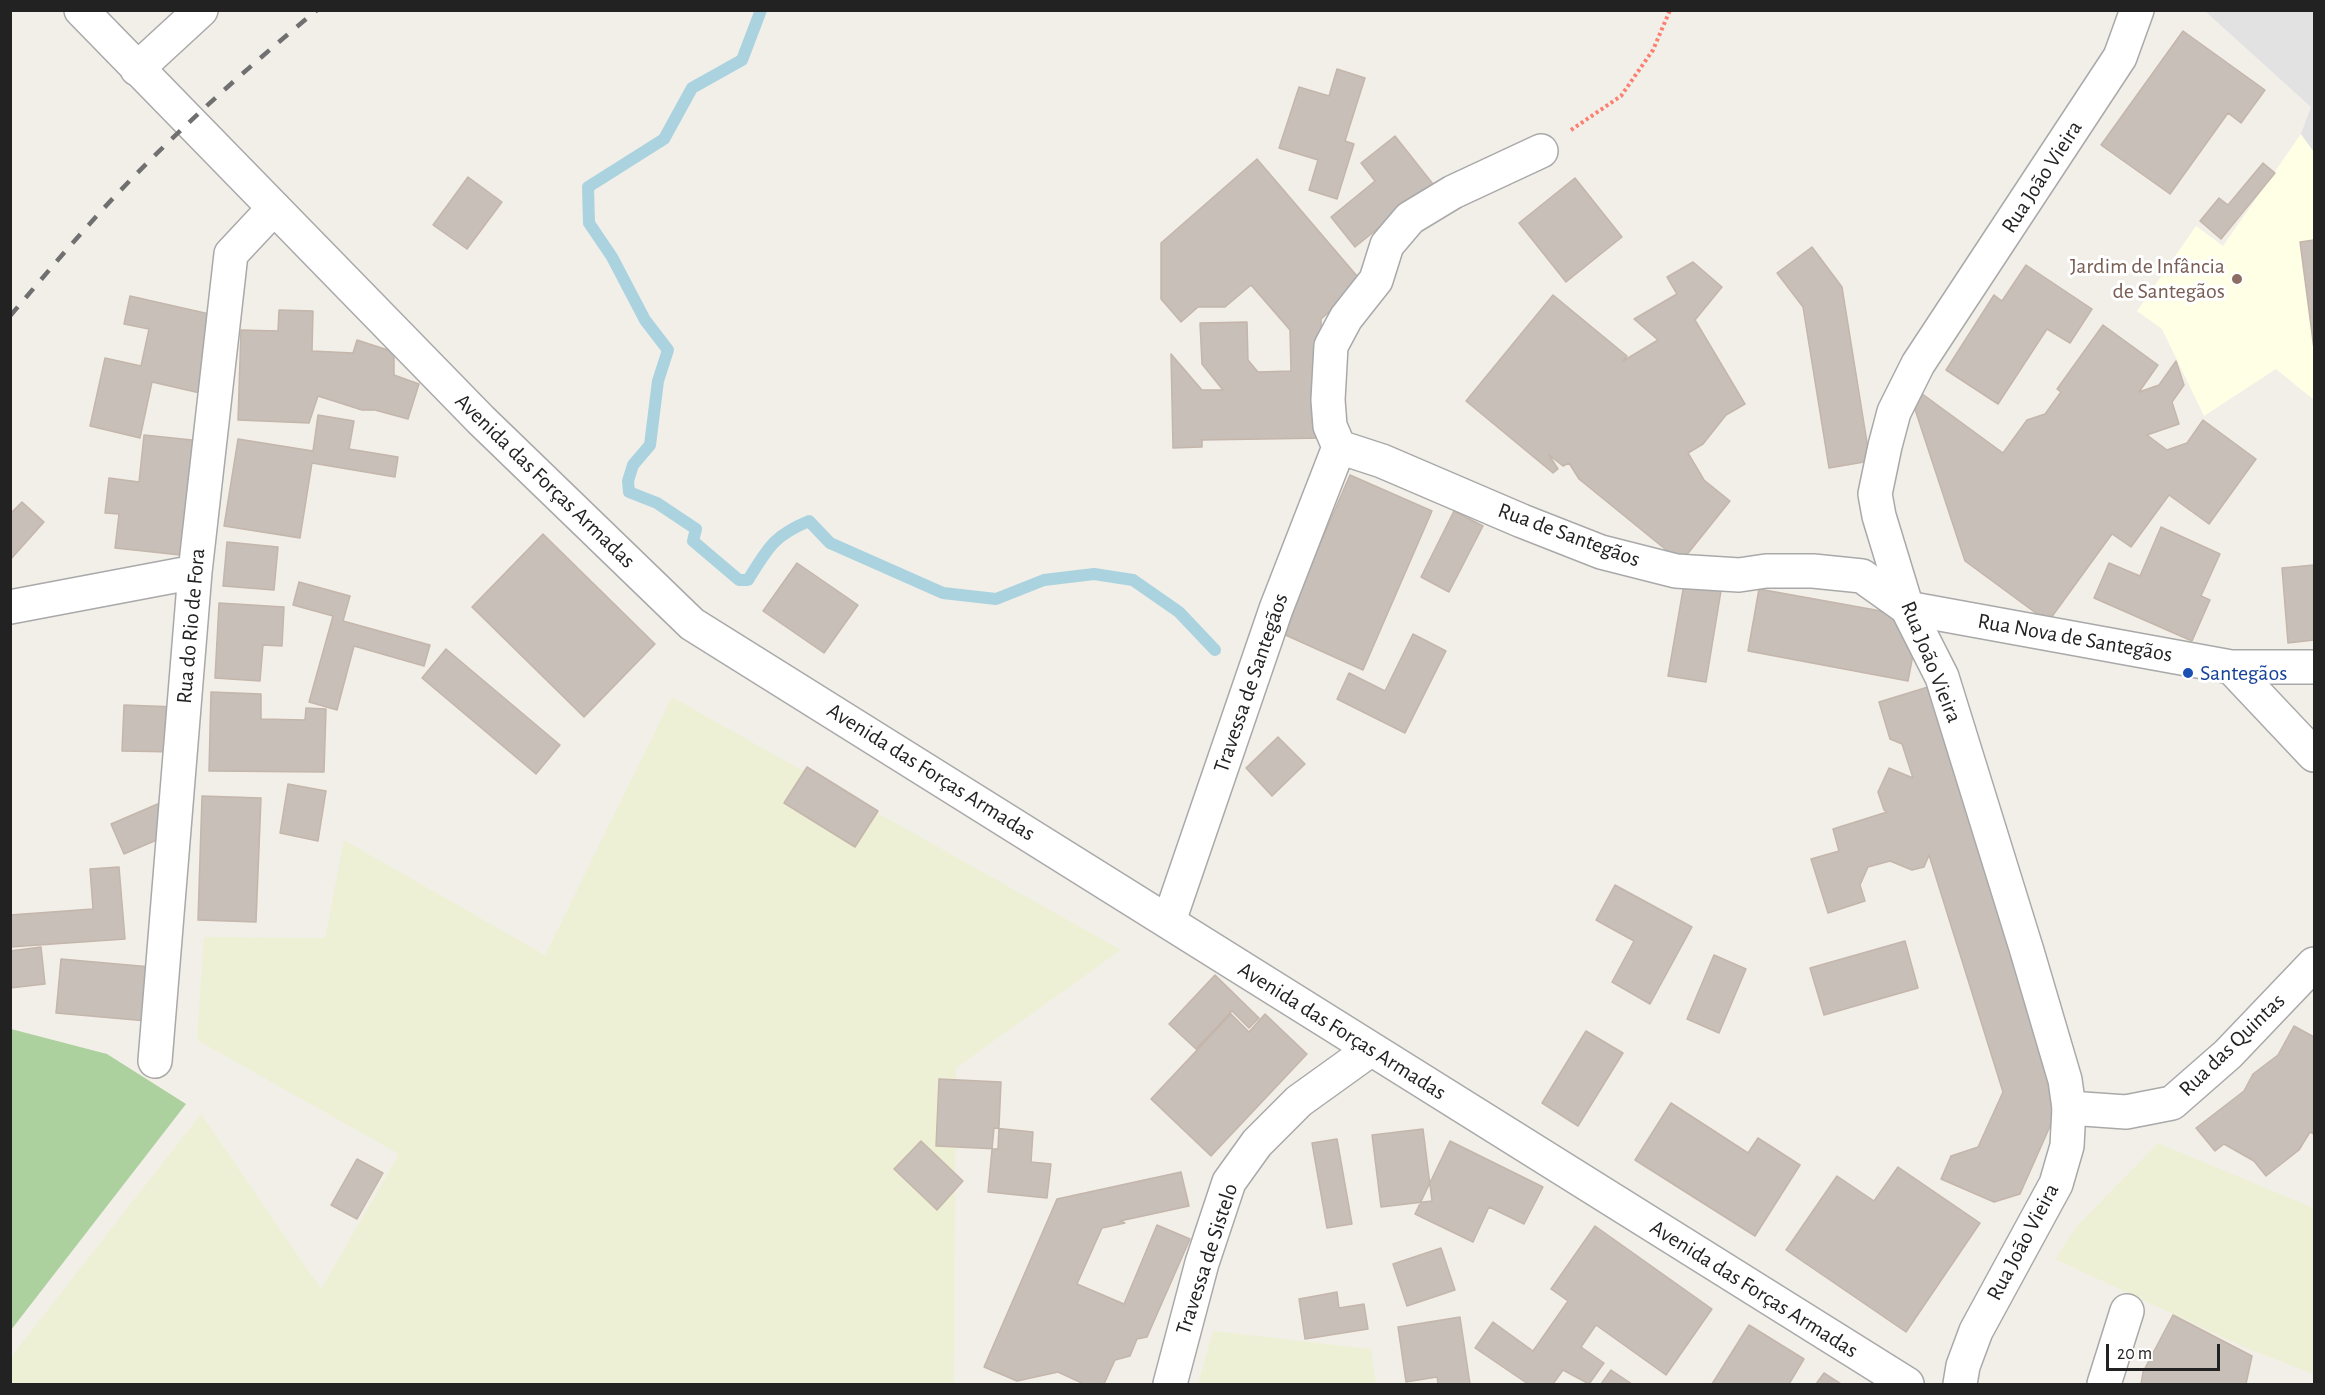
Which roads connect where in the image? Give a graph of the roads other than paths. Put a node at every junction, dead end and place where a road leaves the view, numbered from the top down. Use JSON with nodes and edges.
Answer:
{"nodes":[{"id":1,"x":81,"y":10,"type":"edge"},
{"id":2,"x":201,"y":10,"type":"edge"},
{"id":3,"x":2137,"y":10,"type":"edge"},
{"id":4,"x":137,"y":69,"type":"junction"},
{"id":5,"x":1540,"y":151,"type":"road end"},
{"id":6,"x":274,"y":208,"type":"junction"},
{"id":7,"x":1339,"y":447,"type":"junction"},
{"id":8,"x":195,"y":572,"type":"junction"},
{"id":9,"x":10,"y":607,"type":"edge"},
{"id":10,"x":1907,"y":608,"type":"junction"},
{"id":11,"x":2231,"y":667,"type":"junction"},
{"id":12,"x":2314,"y":668,"type":"edge"},
{"id":13,"x":2314,"y":756,"type":"edge"},
{"id":14,"x":1170,"y":921,"type":"junction"},
{"id":15,"x":2314,"y":964,"type":"edge"},
{"id":16,"x":1370,"y":1050,"type":"junction"},
{"id":17,"x":155,"y":1061,"type":"dead end"},
{"id":18,"x":2069,"y":1108,"type":"junction"},
{"id":19,"x":2127,"y":1311,"type":"dead end"},
{"id":20,"x":1170,"y":1384,"type":"edge"},
{"id":21,"x":1907,"y":1384,"type":"edge"},
{"id":22,"x":1960,"y":1384,"type":"edge"},
{"id":23,"x":2104,"y":1384,"type":"edge"}],
"edges":[{"from":1,"to":4,"type":"street","name":"Avenida das Forças Armadas"},
{"from":2,"to":4,"type":"street"},
{"from":3,"to":10,"type":"street","name":"Rua João Vieira"},
{"from":4,"to":6,"type":"street","name":"Avenida das Forças Armadas"},
{"from":5,"to":7,"type":"street"},
{"from":6,"to":8,"type":"street","name":"Rua do Rio de Fora"},
{"from":6,"to":14,"type":"street","name":"Avenida das Forças Armadas"},
{"from":7,"to":10,"type":"street","name":"Rua de Santegãos"},
{"from":7,"to":14,"type":"street","name":"Travessa de Santegãos"},
{"from":8,"to":9,"type":"street"},
{"from":8,"to":17,"type":"street","name":"Rua do Rio de Fora"},
{"from":10,"to":11,"type":"street","name":"Rua Nova de Santegãos"},
{"from":10,"to":18,"type":"street","name":"Rua João Vieira"},
{"from":11,"to":12,"type":"street","name":"Rua Nova de Santegãos"},
{"from":11,"to":13,"type":"street"},
{"from":14,"to":16,"type":"street","name":"Avenida das Forças Armadas"},
{"from":15,"to":18,"type":"street","name":"Rua das Quintas"},
{"from":16,"to":20,"type":"street","name":"Travessa de Sistelo"},
{"from":16,"to":21,"type":"street","name":"Avenida das Forças Armadas"},
{"from":18,"to":22,"type":"street","name":"Rua João Vieira"},
{"from":19,"to":23,"type":"street"}]}
